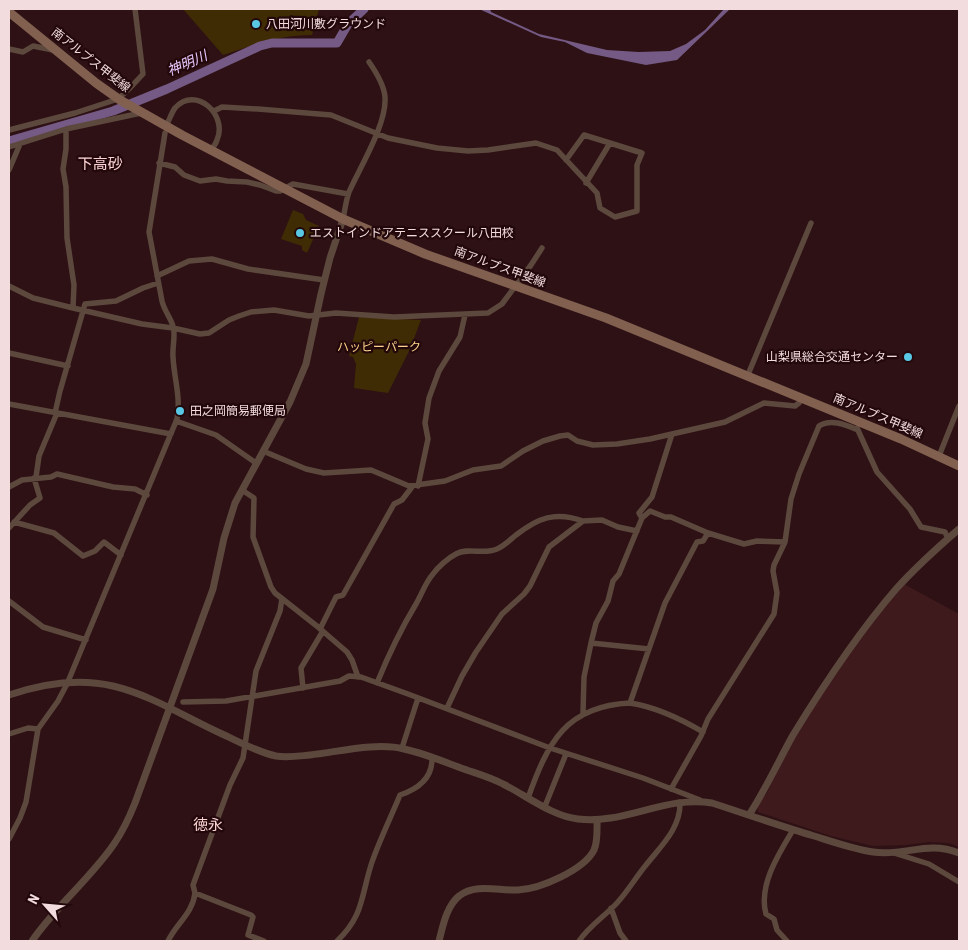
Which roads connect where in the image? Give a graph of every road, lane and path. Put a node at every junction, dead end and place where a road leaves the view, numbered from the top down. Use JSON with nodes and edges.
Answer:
{"nodes":[{"id":1,"x":135,"y":9,"type":"edge"},
{"id":2,"x":9,"y":12,"type":"edge"},
{"id":3,"x":12,"y":50,"type":"edge"},
{"id":4,"x":58,"y":51,"type":"junction"},
{"id":5,"x":9,"y":57,"type":"edge"},
{"id":6,"x":369,"y":62,"type":"dead end"},
{"id":7,"x":119,"y":100,"type":"junction"},
{"id":8,"x":138,"y":111,"type":"junction"},
{"id":9,"x":214,"y":111,"type":"junction"},
{"id":10,"x":168,"y":122,"type":"dead end"},
{"id":11,"x":66,"y":129,"type":"junction"},
{"id":12,"x":9,"y":130,"type":"edge"},
{"id":13,"x":165,"y":133,"type":"dead end"},
{"id":14,"x":376,"y":134,"type":"junction"},
{"id":15,"x":20,"y":144,"type":"junction"},
{"id":16,"x":610,"y":144,"type":"junction"},
{"id":17,"x":9,"y":147,"type":"edge"},
{"id":18,"x":211,"y":150,"type":"junction"},
{"id":19,"x":566,"y":160,"type":"junction"},
{"id":20,"x":159,"y":163,"type":"junction"},
{"id":21,"x":9,"y":170,"type":"edge"},
{"id":22,"x":586,"y":182,"type":"junction"},
{"id":23,"x":285,"y":188,"type":"junction"},
{"id":24,"x":348,"y":194,"type":"junction"},
{"id":25,"x":343,"y":218,"type":"junction"},
{"id":26,"x":811,"y":222,"type":"dead end"},
{"id":27,"x":542,"y":248,"type":"dead end"},
{"id":28,"x":157,"y":276,"type":"junction"},
{"id":29,"x":324,"y":280,"type":"junction"},
{"id":30,"x":158,"y":283,"type":"junction"},
{"id":31,"x":9,"y":286,"type":"edge"},
{"id":32,"x":516,"y":286,"type":"junction"},
{"id":33,"x":73,"y":308,"type":"junction"},
{"id":34,"x":83,"y":310,"type":"junction"},
{"id":35,"x":465,"y":314,"type":"junction"},
{"id":36,"x":317,"y":315,"type":"junction"},
{"id":37,"x":173,"y":328,"type":"junction"},
{"id":38,"x":9,"y":353,"type":"edge"},
{"id":39,"x":68,"y":366,"type":"junction"},
{"id":40,"x":747,"y":376,"type":"junction"},
{"id":41,"x":801,"y":399,"type":"junction"},
{"id":42,"x":9,"y":404,"type":"edge"},
{"id":43,"x":959,"y":406,"type":"edge"},
{"id":44,"x":56,"y":413,"type":"junction"},
{"id":45,"x":837,"y":417,"type":"junction"},
{"id":46,"x":854,"y":419,"type":"junction"},
{"id":47,"x":176,"y":421,"type":"junction"},
{"id":48,"x":858,"y":430,"type":"junction"},
{"id":49,"x":172,"y":434,"type":"junction"},
{"id":50,"x":672,"y":434,"type":"junction"},
{"id":51,"x":263,"y":451,"type":"junction"},
{"id":52,"x":939,"y":456,"type":"junction"},
{"id":53,"x":256,"y":463,"type":"junction"},
{"id":54,"x":959,"y":466,"type":"edge"},
{"id":55,"x":35,"y":478,"type":"junction"},
{"id":56,"x":415,"y":486,"type":"junction"},
{"id":57,"x":9,"y":487,"type":"edge"},
{"id":58,"x":242,"y":490,"type":"junction"},
{"id":59,"x":147,"y":494,"type":"junction"},
{"id":60,"x":642,"y":518,"type":"junction"},
{"id":61,"x":582,"y":521,"type":"junction"},
{"id":62,"x":14,"y":522,"type":"junction"},
{"id":63,"x":9,"y":528,"type":"edge"},
{"id":64,"x":959,"y":529,"type":"edge"},
{"id":65,"x":637,"y":531,"type":"junction"},
{"id":66,"x":708,"y":533,"type":"junction"},
{"id":67,"x":948,"y":539,"type":"junction"},
{"id":68,"x":785,"y":542,"type":"junction"},
{"id":69,"x":121,"y":555,"type":"junction"},
{"id":70,"x":282,"y":599,"type":"junction"},
{"id":71,"x":9,"y":600,"type":"edge"},
{"id":72,"x":322,"y":630,"type":"junction"},
{"id":73,"x":86,"y":640,"type":"junction"},
{"id":74,"x":591,"y":643,"type":"junction"},
{"id":75,"x":649,"y":649,"type":"junction"},
{"id":76,"x":358,"y":677,"type":"junction"},
{"id":77,"x":377,"y":683,"type":"junction"},
{"id":78,"x":68,"y":684,"type":"junction"},
{"id":79,"x":303,"y":688,"type":"junction"},
{"id":80,"x":9,"y":695,"type":"edge"},
{"id":81,"x":253,"y":697,"type":"junction"},
{"id":82,"x":418,"y":698,"type":"junction"},
{"id":83,"x":183,"y":702,"type":"dead end"},
{"id":84,"x":630,"y":703,"type":"junction"},
{"id":85,"x":170,"y":708,"type":"junction"},
{"id":86,"x":447,"y":708,"type":"junction"},
{"id":87,"x":583,"y":713,"type":"junction"},
{"id":88,"x":38,"y":729,"type":"junction"},
{"id":89,"x":703,"y":732,"type":"junction"},
{"id":90,"x":9,"y":734,"type":"edge"},
{"id":91,"x":246,"y":745,"type":"junction"},
{"id":92,"x":402,"y":748,"type":"junction"},
{"id":93,"x":550,"y":748,"type":"junction"},
{"id":94,"x":566,"y":754,"type":"junction"},
{"id":95,"x":432,"y":757,"type":"junction"},
{"id":96,"x":671,"y":789,"type":"junction"},
{"id":97,"x":528,"y":798,"type":"junction"},
{"id":98,"x":702,"y":801,"type":"junction"},
{"id":99,"x":680,"y":802,"type":"junction"},
{"id":100,"x":545,"y":806,"type":"junction"},
{"id":101,"x":749,"y":815,"type":"junction"},
{"id":102,"x":597,"y":820,"type":"junction"},
{"id":103,"x":793,"y":830,"type":"junction"},
{"id":104,"x":9,"y":838,"type":"edge"},
{"id":105,"x":892,"y":853,"type":"junction"},
{"id":106,"x":959,"y":853,"type":"edge"},
{"id":107,"x":959,"y":882,"type":"edge"},
{"id":108,"x":195,"y":893,"type":"junction"},
{"id":109,"x":611,"y":908,"type":"junction"},
{"id":110,"x":32,"y":941,"type":"edge"},
{"id":111,"x":168,"y":941,"type":"edge"},
{"id":112,"x":264,"y":941,"type":"edge"},
{"id":113,"x":336,"y":941,"type":"edge"},
{"id":114,"x":439,"y":941,"type":"edge"},
{"id":115,"x":579,"y":941,"type":"edge"},
{"id":116,"x":626,"y":941,"type":"edge"},
{"id":117,"x":787,"y":941,"type":"edge"}],
"edges":[{"from":1,"to":7,"type":"street"},
{"from":2,"to":4,"type":"main road","name":"南アルプス甲斐線"},
{"from":3,"to":4,"type":"street"},
{"from":3,"to":5,"type":"street"},
{"from":4,"to":7,"type":"main road","name":"南アルプス甲斐線"},
{"from":6,"to":14,"type":"street"},
{"from":7,"to":8,"type":"main road","name":"南アルプス甲斐線"},
{"from":7,"to":12,"type":"street"},
{"from":8,"to":11,"type":"street"},
{"from":8,"to":18,"type":"main road","name":"南アルプス甲斐線"},
{"from":9,"to":10,"type":"street"},
{"from":9,"to":14,"type":"street"},
{"from":9,"to":18,"type":"street"},
{"from":11,"to":15,"type":"street"},
{"from":11,"to":33,"type":"street"},
{"from":13,"to":20,"type":"street"},
{"from":14,"to":19,"type":"street"},
{"from":14,"to":24,"type":"street"},
{"from":15,"to":17,"type":"street"},
{"from":15,"to":21,"type":"street"},
{"from":16,"to":19,"type":"street"},
{"from":16,"to":22,"type":"street"},
{"from":16,"to":22,"type":"street"},
{"from":18,"to":23,"type":"main road","name":"南アルプス甲斐線"},
{"from":19,"to":22,"type":"street"},
{"from":20,"to":23,"type":"street"},
{"from":20,"to":28,"type":"street"},
{"from":23,"to":24,"type":"street"},
{"from":23,"to":25,"type":"main road","name":"南アルプス甲斐線"},
{"from":24,"to":25,"type":"street"},
{"from":25,"to":29,"type":"street"},
{"from":25,"to":32,"type":"main road","name":"南アルプス甲斐線"},
{"from":26,"to":40,"type":"street"},
{"from":27,"to":32,"type":"street"},
{"from":28,"to":29,"type":"street"},
{"from":28,"to":30,"type":"street"},
{"from":29,"to":36,"type":"street"},
{"from":30,"to":34,"type":"street"},
{"from":30,"to":37,"type":"street"},
{"from":31,"to":33,"type":"street"},
{"from":32,"to":35,"type":"street"},
{"from":32,"to":40,"type":"main road","name":"南アルプス甲斐線"},
{"from":33,"to":34,"type":"street"},
{"from":34,"to":37,"type":"street"},
{"from":34,"to":39,"type":"street"},
{"from":35,"to":36,"type":"street"},
{"from":35,"to":56,"type":"street"},
{"from":36,"to":37,"type":"street"},
{"from":36,"to":51,"type":"street"},
{"from":37,"to":47,"type":"street"},
{"from":38,"to":39,"type":"street"},
{"from":39,"to":44,"type":"street"},
{"from":40,"to":41,"type":"main road","name":"南アルプス甲斐線"},
{"from":41,"to":45,"type":"main road","name":"南アルプス甲斐線"},
{"from":41,"to":50,"type":"street"},
{"from":42,"to":44,"type":"street"},
{"from":43,"to":52,"type":"street"},
{"from":44,"to":49,"type":"street"},
{"from":44,"to":55,"type":"street"},
{"from":45,"to":46,"type":"main road","name":"南アルプス甲斐線"},
{"from":45,"to":48,"type":"street"},
{"from":45,"to":68,"type":"street"},
{"from":46,"to":48,"type":"street"},
{"from":46,"to":52,"type":"main road","name":"南アルプス甲斐線"},
{"from":47,"to":49,"type":"street"},
{"from":47,"to":53,"type":"street"},
{"from":48,"to":67,"type":"street"},
{"from":49,"to":59,"type":"street"},
{"from":50,"to":56,"type":"street"},
{"from":50,"to":60,"type":"street"},
{"from":51,"to":53,"type":"street"},
{"from":51,"to":56,"type":"street"},
{"from":52,"to":54,"type":"main road","name":"南アルプス甲斐線"},
{"from":53,"to":58,"type":"street"},
{"from":55,"to":57,"type":"street"},
{"from":55,"to":59,"type":"street"},
{"from":55,"to":62,"type":"street"},
{"from":56,"to":72,"type":"street"},
{"from":58,"to":70,"type":"street"},
{"from":58,"to":85,"type":"street"},
{"from":59,"to":69,"type":"street"},
{"from":60,"to":65,"type":"street"},
{"from":60,"to":66,"type":"street"},
{"from":61,"to":65,"type":"street"},
{"from":61,"to":77,"type":"street"},
{"from":61,"to":86,"type":"street"},
{"from":62,"to":63,"type":"street"},
{"from":62,"to":69,"type":"street"},
{"from":64,"to":67,"type":"street"},
{"from":65,"to":74,"type":"street"},
{"from":66,"to":68,"type":"street"},
{"from":66,"to":75,"type":"street"},
{"from":67,"to":101,"type":"street"},
{"from":68,"to":89,"type":"street"},
{"from":69,"to":73,"type":"street"},
{"from":70,"to":72,"type":"street"},
{"from":70,"to":81,"type":"street"},
{"from":71,"to":73,"type":"street"},
{"from":72,"to":76,"type":"street"},
{"from":72,"to":79,"type":"street"},
{"from":73,"to":78,"type":"street"},
{"from":74,"to":75,"type":"street"},
{"from":74,"to":87,"type":"street"},
{"from":75,"to":84,"type":"street"},
{"from":76,"to":77,"type":"street"},
{"from":76,"to":79,"type":"street"},
{"from":77,"to":82,"type":"street"},
{"from":78,"to":80,"type":"street"},
{"from":78,"to":85,"type":"street"},
{"from":78,"to":88,"type":"street"},
{"from":79,"to":81,"type":"street"},
{"from":81,"to":83,"type":"street"},
{"from":81,"to":91,"type":"street"},
{"from":82,"to":86,"type":"street"},
{"from":82,"to":92,"type":"street"},
{"from":84,"to":87,"type":"street"},
{"from":84,"to":89,"type":"street"},
{"from":85,"to":91,"type":"street"},
{"from":85,"to":110,"type":"street"},
{"from":86,"to":93,"type":"street"},
{"from":87,"to":93,"type":"street"},
{"from":88,"to":90,"type":"street"},
{"from":88,"to":104,"type":"street"},
{"from":89,"to":96,"type":"street"},
{"from":91,"to":92,"type":"street"},
{"from":91,"to":108,"type":"street"},
{"from":92,"to":95,"type":"street"},
{"from":93,"to":94,"type":"street"},
{"from":93,"to":97,"type":"street"},
{"from":94,"to":96,"type":"street"},
{"from":94,"to":100,"type":"street"},
{"from":95,"to":97,"type":"street"},
{"from":95,"to":113,"type":"street"},
{"from":96,"to":98,"type":"street"},
{"from":97,"to":100,"type":"street"},
{"from":98,"to":99,"type":"street"},
{"from":98,"to":101,"type":"street"},
{"from":99,"to":102,"type":"street"},
{"from":99,"to":109,"type":"street"},
{"from":100,"to":102,"type":"street"},
{"from":101,"to":103,"type":"street"},
{"from":102,"to":114,"type":"street"},
{"from":103,"to":105,"type":"street"},
{"from":103,"to":117,"type":"street"},
{"from":105,"to":106,"type":"street"},
{"from":105,"to":107,"type":"street"},
{"from":108,"to":111,"type":"street"},
{"from":108,"to":112,"type":"street"},
{"from":109,"to":115,"type":"street"},
{"from":109,"to":116,"type":"street"}]}
